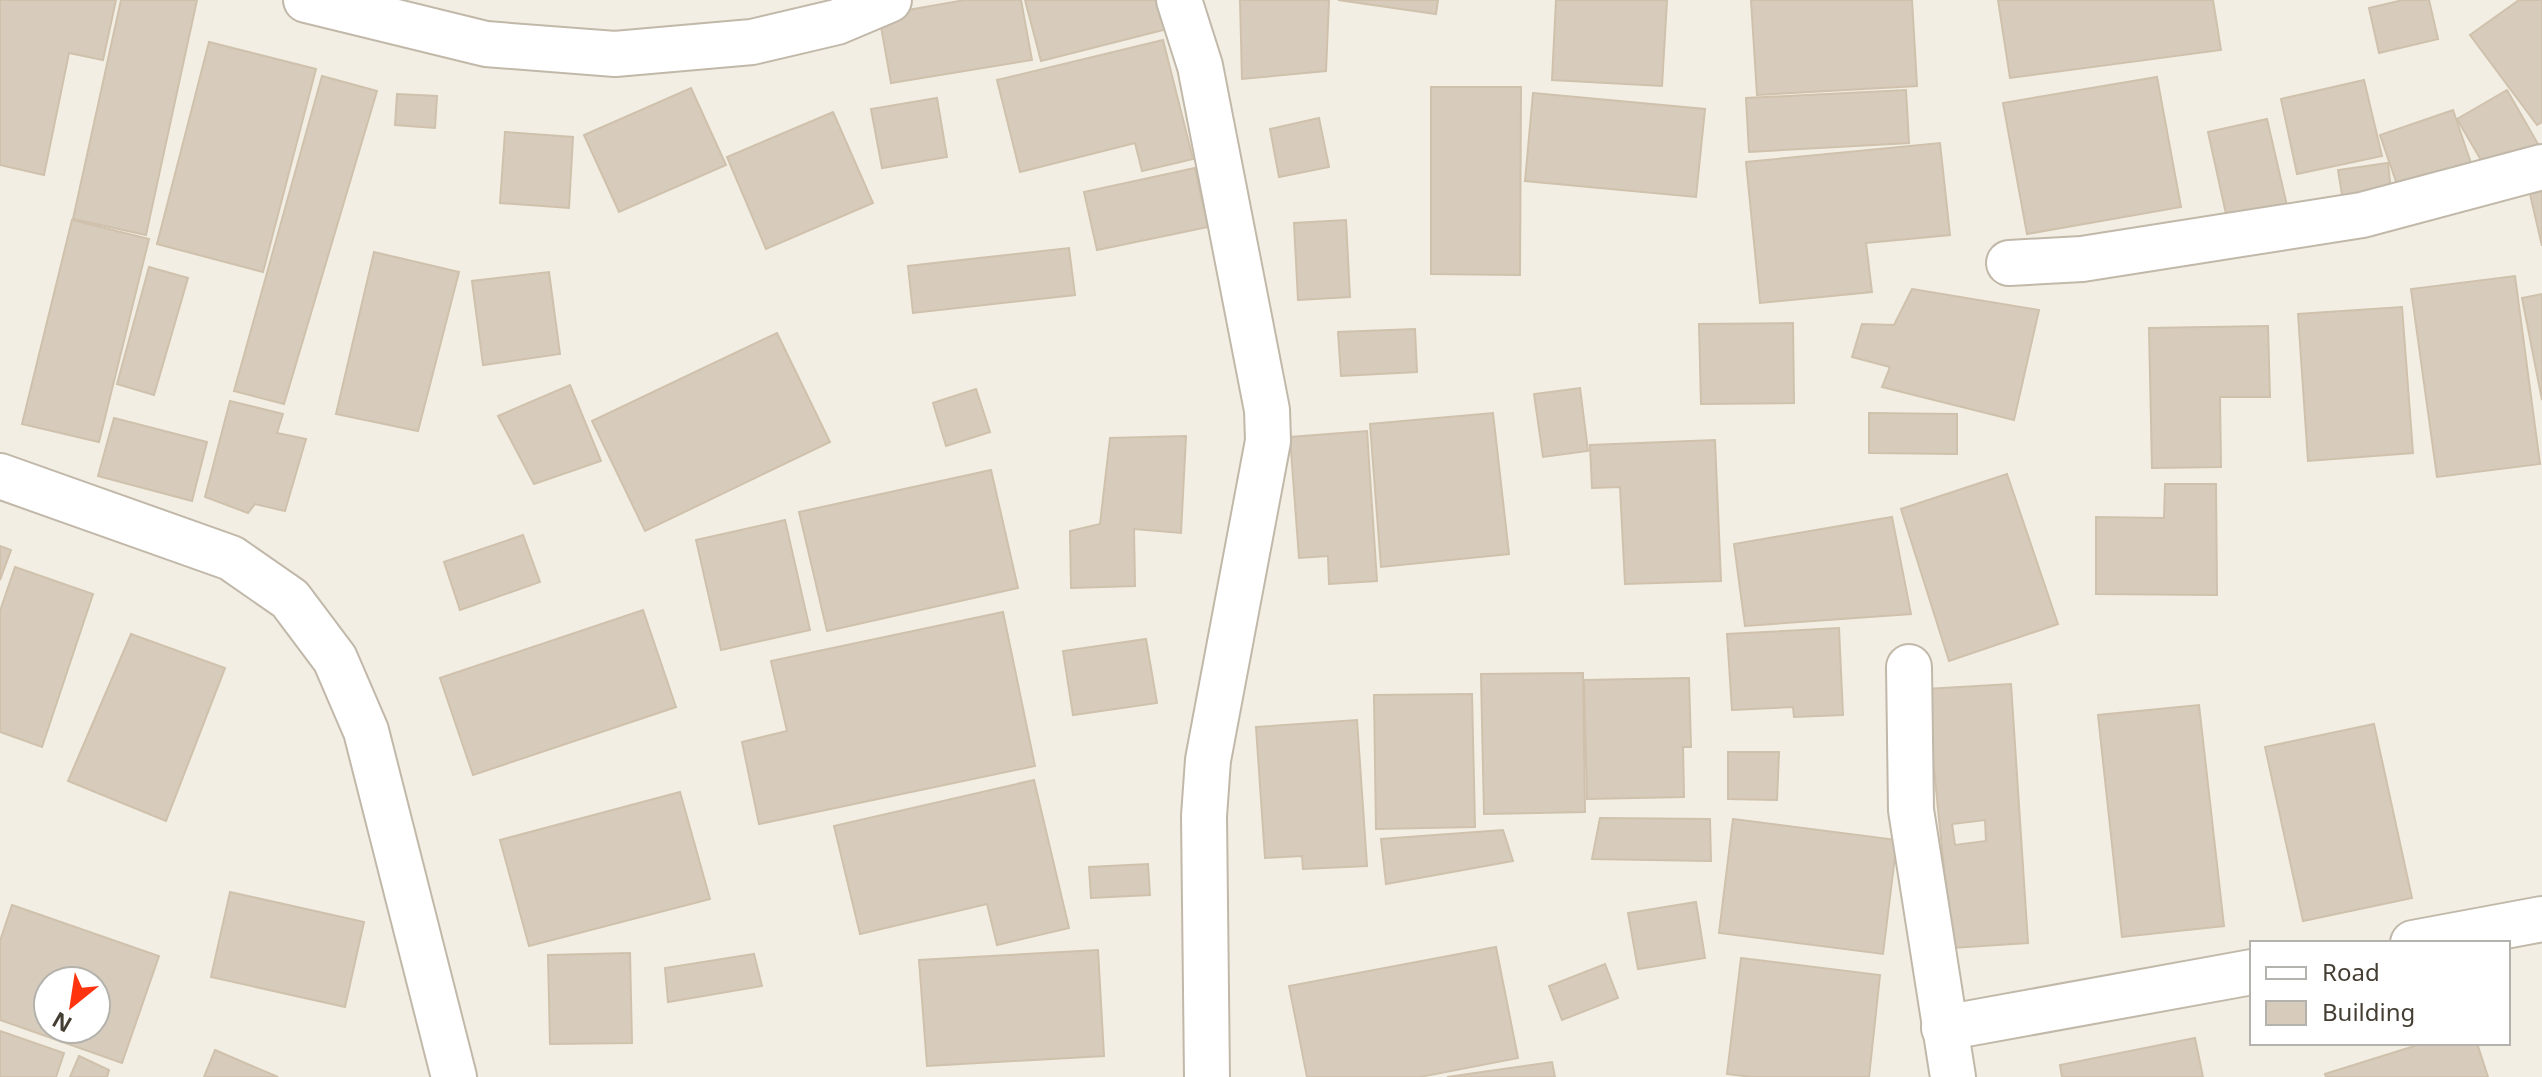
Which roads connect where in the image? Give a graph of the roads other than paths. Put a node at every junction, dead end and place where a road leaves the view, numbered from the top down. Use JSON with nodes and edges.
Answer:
{"nodes":[{"id":1,"x":306,"y":0,"type":"edge"},
{"id":2,"x":889,"y":0,"type":"edge"},
{"id":3,"x":1179,"y":0,"type":"edge"},
{"id":4,"x":2542,"y":167,"type":"edge"},
{"id":5,"x":2009,"y":263,"type":"dead end"},
{"id":6,"x":0,"y":476,"type":"edge"},
{"id":7,"x":1909,"y":667,"type":"dead end"},
{"id":8,"x":2542,"y":919,"type":"edge"},
{"id":9,"x":2424,"y":941,"type":"edge"},
{"id":10,"x":2250,"y":972,"type":"edge"},
{"id":11,"x":1944,"y":1028,"type":"junction"},
{"id":12,"x":454,"y":1077,"type":"edge"},
{"id":13,"x":1207,"y":1077,"type":"edge"},
{"id":14,"x":1953,"y":1077,"type":"edge"}],
"edges":[{"from":1,"to":2,"type":"street"},
{"from":3,"to":13,"type":"street"},
{"from":4,"to":5,"type":"street"},
{"from":6,"to":12,"type":"street"},
{"from":7,"to":11,"type":"street"},
{"from":8,"to":9,"type":"street"},
{"from":10,"to":11,"type":"street"},
{"from":11,"to":14,"type":"street"}]}
